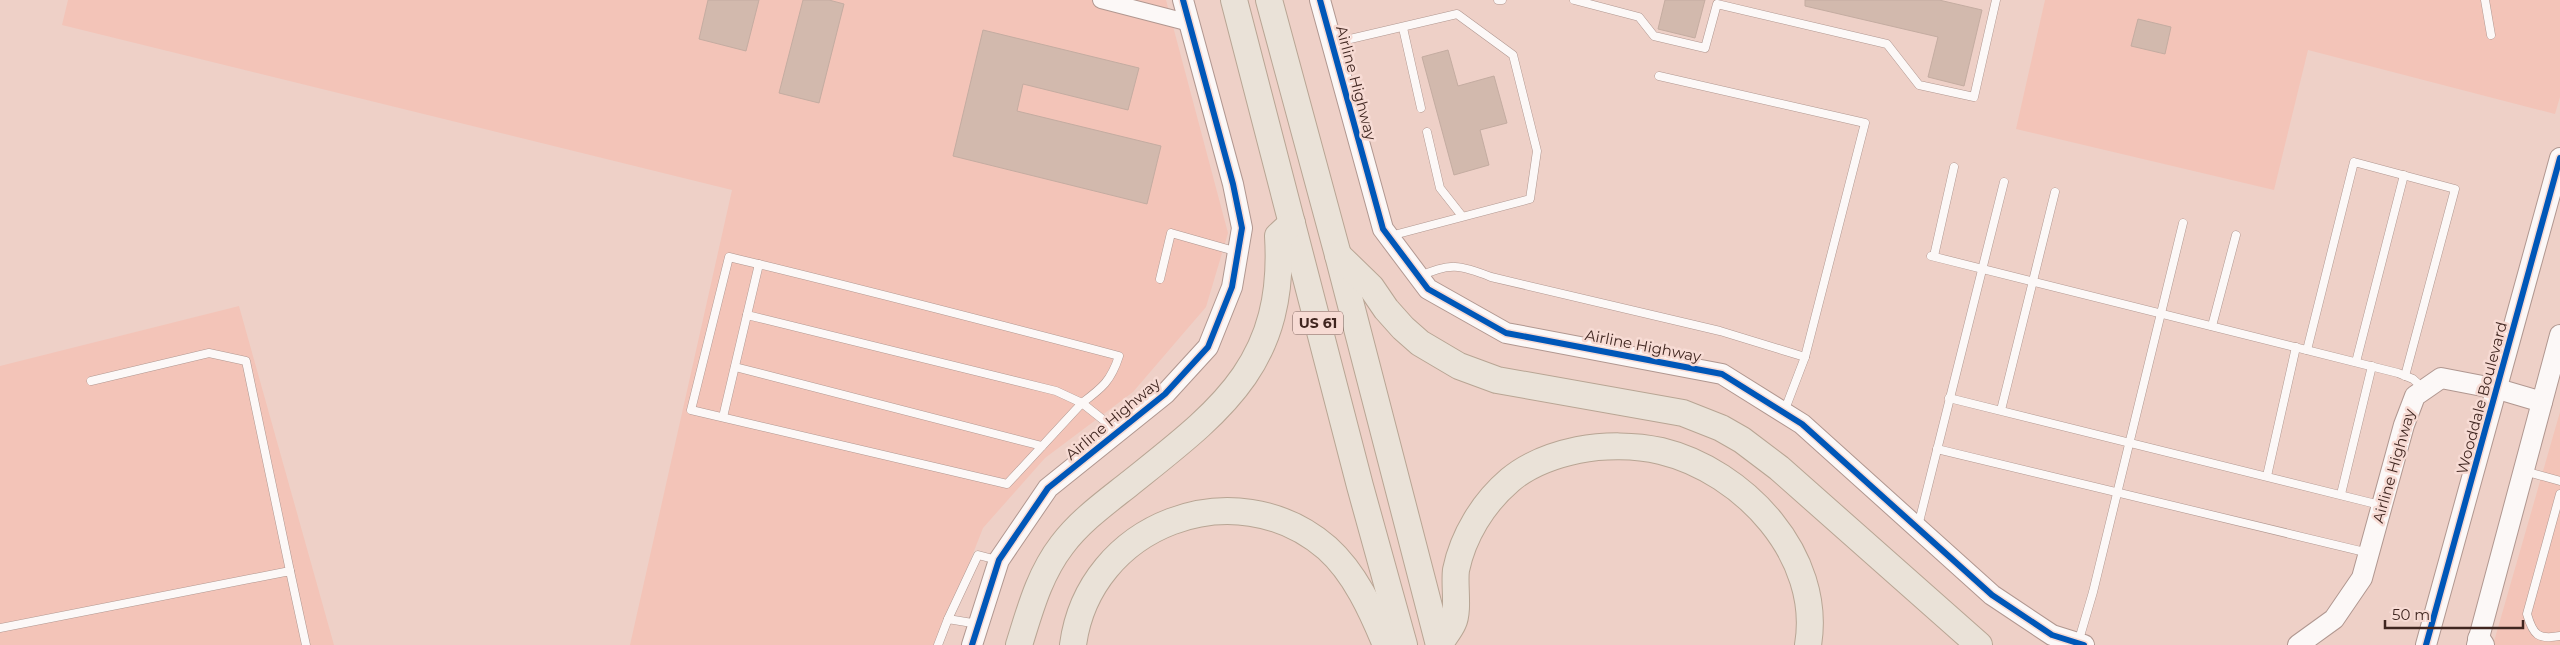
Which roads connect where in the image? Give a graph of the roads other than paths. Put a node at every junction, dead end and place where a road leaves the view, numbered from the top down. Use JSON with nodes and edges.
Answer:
{"nodes":[{"id":1,"x":1101,"y":0,"type":"edge"},
{"id":2,"x":1184,"y":0,"type":"edge"},
{"id":3,"x":1234,"y":0,"type":"edge"},
{"id":4,"x":1269,"y":0,"type":"edge"},
{"id":5,"x":1320,"y":0,"type":"edge"},
{"id":6,"x":1498,"y":0,"type":"edge"},
{"id":7,"x":1502,"y":0,"type":"edge"},
{"id":8,"x":1574,"y":0,"type":"edge"},
{"id":9,"x":1996,"y":0,"type":"edge"},
{"id":10,"x":2485,"y":0,"type":"edge"},
{"id":11,"x":1718,"y":2,"type":"edge"},
{"id":12,"x":1190,"y":23,"type":"junction"},
{"id":13,"x":1403,"y":28,"type":"junction"},
{"id":14,"x":2491,"y":35,"type":"dead end"},
{"id":15,"x":1333,"y":43,"type":"junction"},
{"id":16,"x":1659,"y":76,"type":"dead end"},
{"id":17,"x":1421,"y":108,"type":"dead end"},
{"id":18,"x":1427,"y":132,"type":"dead end"},
{"id":19,"x":2560,"y":158,"type":"edge"},
{"id":20,"x":1954,"y":167,"type":"dead end"},
{"id":21,"x":2404,"y":175,"type":"junction"},
{"id":22,"x":2004,"y":182,"type":"dead end"},
{"id":23,"x":2055,"y":192,"type":"dead end"},
{"id":24,"x":1462,"y":216,"type":"junction"},
{"id":25,"x":1292,"y":223,"type":"junction"},
{"id":26,"x":2183,"y":223,"type":"dead end"},
{"id":27,"x":2236,"y":235,"type":"dead end"},
{"id":28,"x":1388,"y":237,"type":"junction"},
{"id":29,"x":1238,"y":252,"type":"junction"},
{"id":30,"x":1338,"y":256,"type":"junction"},
{"id":31,"x":759,"y":264,"type":"junction"},
{"id":32,"x":1981,"y":268,"type":"junction"},
{"id":33,"x":1418,"y":277,"type":"junction"},
{"id":34,"x":1160,"y":278,"type":"dead end"},
{"id":35,"x":2034,"y":281,"type":"junction"},
{"id":36,"x":2160,"y":313,"type":"junction"},
{"id":37,"x":747,"y":316,"type":"junction"},
{"id":38,"x":2212,"y":326,"type":"junction"},
{"id":39,"x":2560,"y":335,"type":"edge"},
{"id":40,"x":2296,"y":347,"type":"junction"},
{"id":41,"x":2307,"y":350,"type":"junction"},
{"id":42,"x":1805,"y":357,"type":"junction"},
{"id":43,"x":2356,"y":362,"type":"junction"},
{"id":44,"x":2372,"y":366,"type":"junction"},
{"id":45,"x":735,"y":367,"type":"junction"},
{"id":46,"x":2405,"y":376,"type":"junction"},
{"id":47,"x":91,"y":381,"type":"dead end"},
{"id":48,"x":2498,"y":389,"type":"junction"},
{"id":49,"x":2424,"y":390,"type":"junction"},
{"id":50,"x":1949,"y":398,"type":"junction"},
{"id":51,"x":2542,"y":402,"type":"junction"},
{"id":52,"x":1082,"y":403,"type":"junction"},
{"id":53,"x":2001,"y":410,"type":"junction"},
{"id":54,"x":1784,"y":413,"type":"junction"},
{"id":55,"x":723,"y":417,"type":"junction"},
{"id":56,"x":1118,"y":432,"type":"junction"},
{"id":57,"x":2130,"y":441,"type":"junction"},
{"id":58,"x":1042,"y":446,"type":"junction"},
{"id":59,"x":1937,"y":448,"type":"junction"},
{"id":60,"x":2524,"y":471,"type":"junction"},
{"id":61,"x":2267,"y":476,"type":"junction"},
{"id":62,"x":2560,"y":481,"type":"edge"},
{"id":63,"x":2118,"y":492,"type":"junction"},
{"id":64,"x":2341,"y":494,"type":"junction"},
{"id":65,"x":2560,"y":494,"type":"edge"},
{"id":66,"x":2382,"y":506,"type":"junction"},
{"id":67,"x":1917,"y":528,"type":"junction"},
{"id":68,"x":2369,"y":553,"type":"junction"},
{"id":69,"x":999,"y":560,"type":"junction"},
{"id":70,"x":290,"y":571,"type":"junction"},
{"id":71,"x":948,"y":619,"type":"junction"},
{"id":72,"x":978,"y":624,"type":"junction"},
{"id":73,"x":0,"y":628,"type":"edge"},
{"id":74,"x":2560,"y":636,"type":"edge"},
{"id":75,"x":2479,"y":643,"type":"edge"},
{"id":76,"x":2081,"y":644,"type":"edge"},
{"id":77,"x":306,"y":645,"type":"edge"},
{"id":78,"x":938,"y":645,"type":"edge"},
{"id":79,"x":972,"y":645,"type":"edge"},
{"id":80,"x":1019,"y":645,"type":"edge"},
{"id":81,"x":1073,"y":645,"type":"edge"},
{"id":82,"x":1386,"y":645,"type":"edge"},
{"id":83,"x":1404,"y":645,"type":"edge"},
{"id":84,"x":1439,"y":645,"type":"edge"},
{"id":85,"x":1808,"y":645,"type":"edge"},
{"id":86,"x":1979,"y":645,"type":"edge"},
{"id":87,"x":2298,"y":645,"type":"edge"},
{"id":88,"x":2426,"y":645,"type":"edge"}],
"edges":[{"from":1,"to":12,"type":"street"},
{"from":2,"to":12,"type":"street","name":"Airline Highway"},
{"from":3,"to":25,"type":"highway","number":"US 61"},
{"from":4,"to":30,"type":"highway","number":"US 61"},
{"from":5,"to":15,"type":"street","name":"Airline Highway"},
{"from":6,"to":7,"type":"lane"},
{"from":8,"to":11,"type":"lane"},
{"from":9,"to":11,"type":"lane"},
{"from":10,"to":14,"type":"lane"},
{"from":12,"to":29,"type":"street","name":"Airline Highway"},
{"from":13,"to":15,"type":"lane"},
{"from":13,"to":17,"type":"lane"},
{"from":13,"to":24,"type":"lane"},
{"from":15,"to":28,"type":"street","name":"Airline Highway"},
{"from":16,"to":42,"type":"lane"},
{"from":18,"to":24,"type":"lane"},
{"from":19,"to":48,"type":"street","name":"Wooddale Boulevard"},
{"from":20,"to":32,"type":"lane"},
{"from":21,"to":41,"type":"lane"},
{"from":21,"to":43,"type":"lane"},
{"from":21,"to":46,"type":"lane"},
{"from":22,"to":32,"type":"lane"},
{"from":23,"to":35,"type":"lane"},
{"from":24,"to":28,"type":"lane"},
{"from":25,"to":80,"type":"highway"},
{"from":25,"to":83,"type":"highway","number":"US 61"},
{"from":26,"to":36,"type":"lane"},
{"from":27,"to":38,"type":"lane"},
{"from":28,"to":33,"type":"street","name":"Airline Highway"},
{"from":29,"to":34,"type":"lane"},
{"from":29,"to":56,"type":"street","name":"Airline Highway"},
{"from":30,"to":84,"type":"highway","number":"US 61"},
{"from":30,"to":86,"type":"highway"},
{"from":31,"to":37,"type":"lane"},
{"from":31,"to":52,"type":"lane"},
{"from":31,"to":55,"type":"lane"},
{"from":32,"to":35,"type":"lane"},
{"from":32,"to":50,"type":"lane"},
{"from":33,"to":42,"type":"lane"},
{"from":33,"to":54,"type":"street","name":"Airline Highway"},
{"from":35,"to":36,"type":"lane"},
{"from":35,"to":53,"type":"lane"},
{"from":36,"to":38,"type":"lane"},
{"from":36,"to":57,"type":"lane"},
{"from":37,"to":45,"type":"lane"},
{"from":37,"to":52,"type":"lane"},
{"from":38,"to":40,"type":"lane"},
{"from":39,"to":51,"type":"street"},
{"from":40,"to":41,"type":"lane"},
{"from":40,"to":61,"type":"lane"},
{"from":41,"to":43,"type":"lane"},
{"from":42,"to":54,"type":"lane"},
{"from":43,"to":44,"type":"lane"},
{"from":44,"to":46,"type":"lane"},
{"from":44,"to":64,"type":"lane"},
{"from":45,"to":55,"type":"lane"},
{"from":45,"to":58,"type":"lane"},
{"from":46,"to":49,"type":"lane"},
{"from":47,"to":70,"type":"lane"},
{"from":48,"to":49,"type":"street","name":"Airline Highway"},
{"from":48,"to":51,"type":"street","name":"Airline Highway"},
{"from":48,"to":88,"type":"street","name":"Wooddale Boulevard"},
{"from":49,"to":66,"type":"street","name":"Airline Highway"},
{"from":50,"to":53,"type":"lane"},
{"from":50,"to":59,"type":"lane"},
{"from":51,"to":60,"type":"street"},
{"from":52,"to":56,"type":"lane"},
{"from":52,"to":58,"type":"lane"},
{"from":53,"to":57,"type":"lane"},
{"from":54,"to":67,"type":"street","name":"Airline Highway"},
{"from":55,"to":58,"type":"lane"},
{"from":56,"to":69,"type":"street","name":"Airline Highway"},
{"from":57,"to":61,"type":"lane"},
{"from":57,"to":63,"type":"lane"},
{"from":59,"to":63,"type":"lane"},
{"from":59,"to":67,"type":"lane"},
{"from":60,"to":62,"type":"lane"},
{"from":60,"to":75,"type":"street"},
{"from":61,"to":64,"type":"lane"},
{"from":63,"to":68,"type":"lane"},
{"from":63,"to":76,"type":"lane"},
{"from":64,"to":66,"type":"lane"},
{"from":65,"to":74,"type":"lane"},
{"from":66,"to":68,"type":"street","name":"Airline Highway"},
{"from":67,"to":76,"type":"street","name":"Airline Highway"},
{"from":68,"to":87,"type":"street","name":"Airline Highway"},
{"from":69,"to":71,"type":"lane"},
{"from":69,"to":72,"type":"street","name":"Airline Highway"},
{"from":70,"to":73,"type":"lane"},
{"from":70,"to":77,"type":"lane"},
{"from":71,"to":72,"type":"lane"},
{"from":71,"to":78,"type":"lane"},
{"from":72,"to":79,"type":"street","name":"Airline Highway"},
{"from":81,"to":82,"type":"highway"},
{"from":84,"to":85,"type":"highway"}]}
